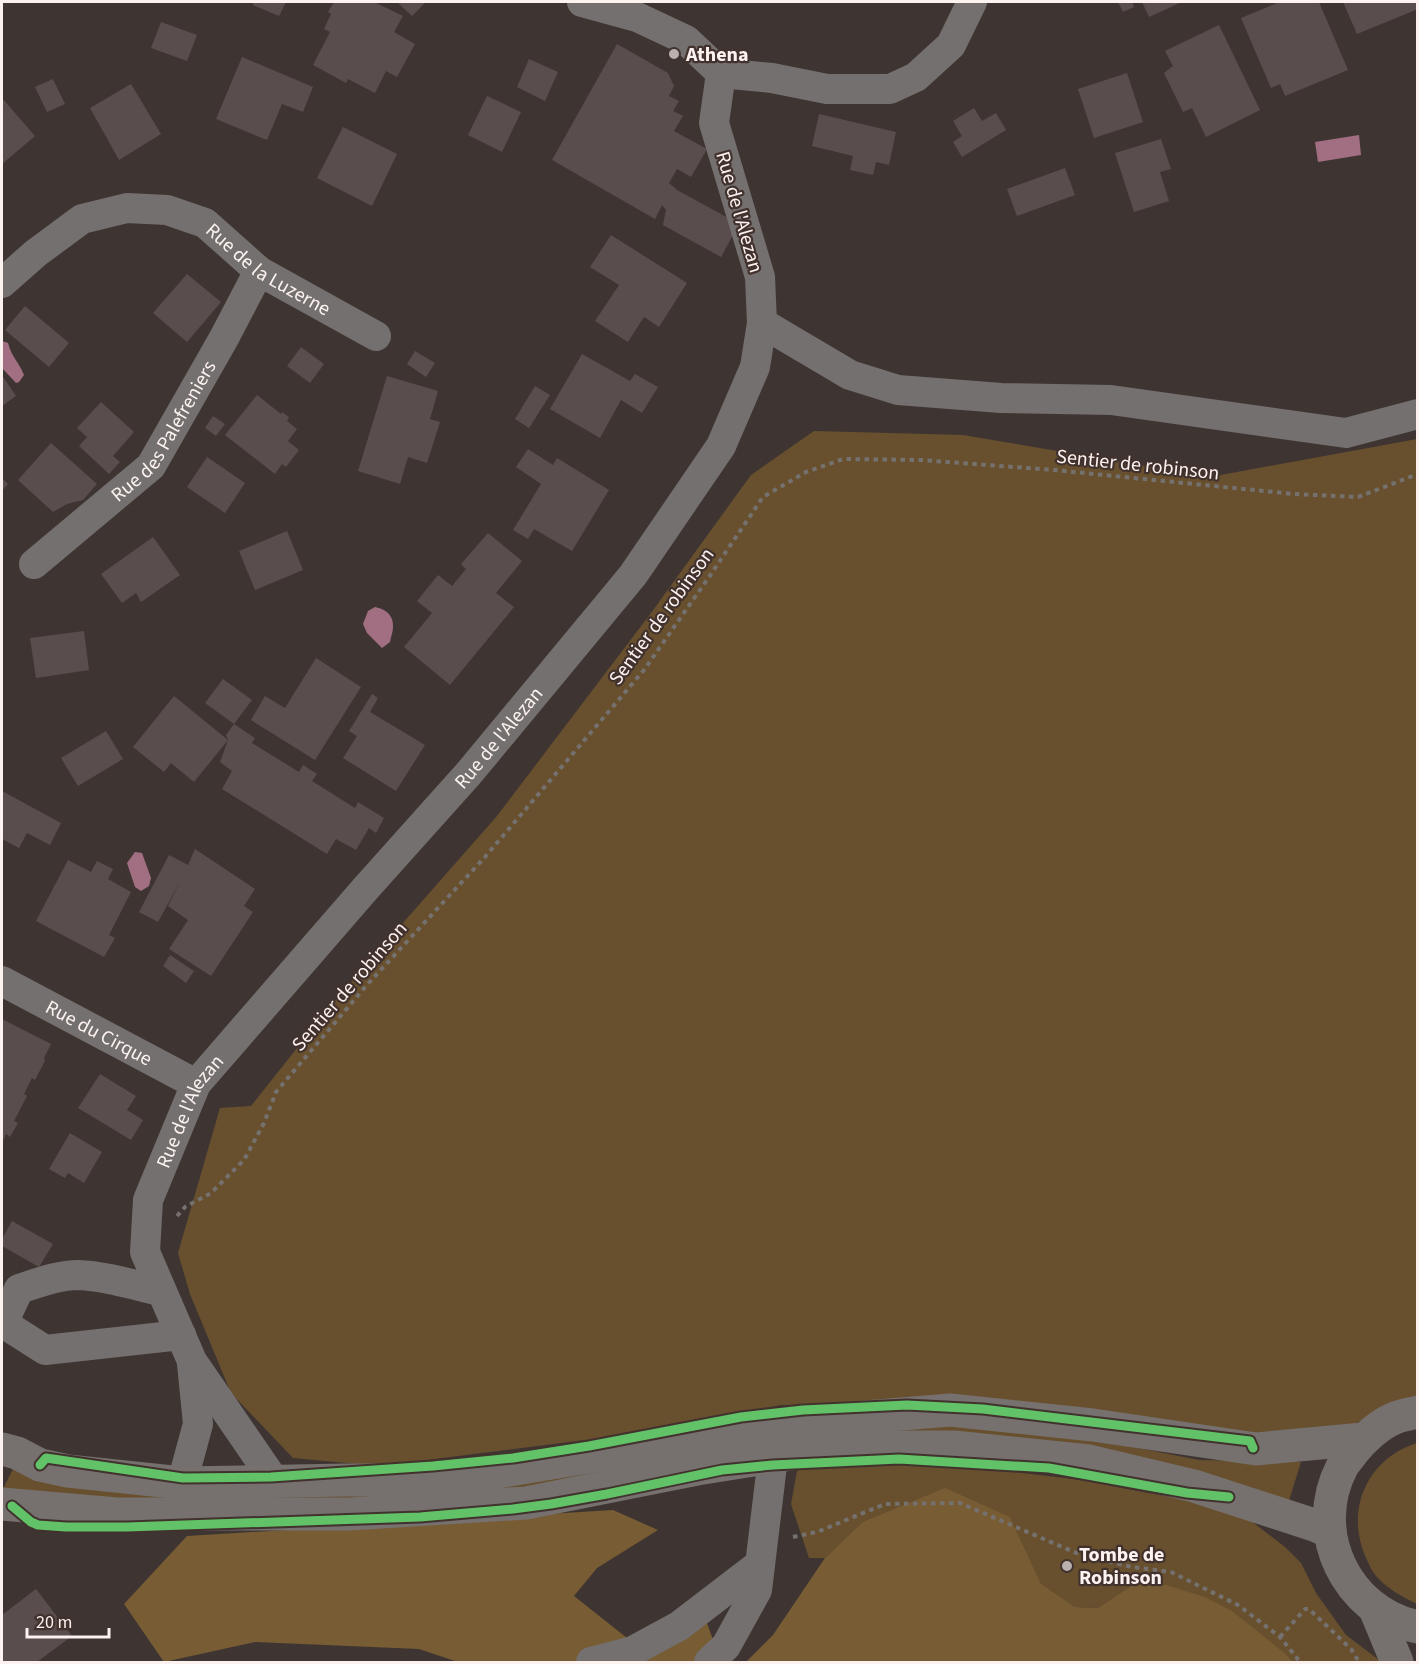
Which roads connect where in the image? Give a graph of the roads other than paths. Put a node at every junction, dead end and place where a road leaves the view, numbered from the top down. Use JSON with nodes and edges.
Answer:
{"nodes":[{"id":1,"x":582,"y":2,"type":"edge"},
{"id":2,"x":972,"y":2,"type":"edge"},
{"id":3,"x":721,"y":73,"type":"junction"},
{"id":4,"x":260,"y":271,"type":"junction"},
{"id":5,"x":2,"y":283,"type":"edge"},
{"id":6,"x":762,"y":323,"type":"junction"},
{"id":7,"x":376,"y":336,"type":"dead end"},
{"id":8,"x":1418,"y":414,"type":"edge"},
{"id":9,"x":34,"y":564,"type":"dead end"},
{"id":10,"x":2,"y":981,"type":"edge"},
{"id":11,"x":196,"y":1084,"type":"junction"},
{"id":12,"x":160,"y":1291,"type":"junction"},
{"id":13,"x":2,"y":1324,"type":"edge"},
{"id":14,"x":186,"y":1348,"type":"junction"},
{"id":15,"x":1418,"y":1412,"type":"edge"},
{"id":16,"x":1363,"y":1439,"type":"junction"},
{"id":17,"x":2,"y":1449,"type":"edge"},
{"id":18,"x":773,"y":1457,"type":"junction"},
{"id":19,"x":275,"y":1482,"type":"junction"},
{"id":20,"x":182,"y":1483,"type":"junction"},
{"id":21,"x":2,"y":1504,"type":"edge"},
{"id":22,"x":1329,"y":1532,"type":"junction"},
{"id":23,"x":761,"y":1553,"type":"junction"},
{"id":24,"x":1375,"y":1610,"type":"junction"},
{"id":25,"x":1418,"y":1628,"type":"edge"},
{"id":26,"x":591,"y":1662,"type":"edge"},
{"id":27,"x":709,"y":1662,"type":"edge"},
{"id":28,"x":1397,"y":1662,"type":"edge"}],
"edges":[{"from":1,"to":3,"type":"street"},
{"from":2,"to":3,"type":"street"},
{"from":3,"to":6,"type":"street","name":"Rue de l'Alezan"},
{"from":4,"to":5,"type":"street","name":"Rue de la Luzerne"},
{"from":4,"to":7,"type":"street","name":"Rue de la Luzerne"},
{"from":4,"to":9,"type":"street","name":"Rue des Palefreniers"},
{"from":6,"to":8,"type":"street"},
{"from":6,"to":11,"type":"street","name":"Rue de l'Alezan"},
{"from":10,"to":11,"type":"street","name":"Rue du Cirque"},
{"from":11,"to":12,"type":"street","name":"Rue de l'Alezan"},
{"from":12,"to":13,"type":"street"},
{"from":12,"to":14,"type":"street","name":"Rue de l'Alezan"},
{"from":13,"to":14,"type":"street"},
{"from":14,"to":19,"type":"street","name":"Rue de l'Alezan"},
{"from":14,"to":20,"type":"street","name":"Rue de l'Alezan"},
{"from":15,"to":16,"type":"main road"},
{"from":16,"to":19,"type":"main road"},
{"from":16,"to":22,"type":"main road"},
{"from":17,"to":20,"type":"main road"},
{"from":18,"to":21,"type":"main road"},
{"from":18,"to":22,"type":"main road"},
{"from":18,"to":23,"type":"street"},
{"from":19,"to":20,"type":"main road"},
{"from":22,"to":24,"type":"main road"},
{"from":23,"to":26,"type":"street"},
{"from":23,"to":27,"type":"street"},
{"from":24,"to":25,"type":"main road"},
{"from":24,"to":28,"type":"main road"}]}
